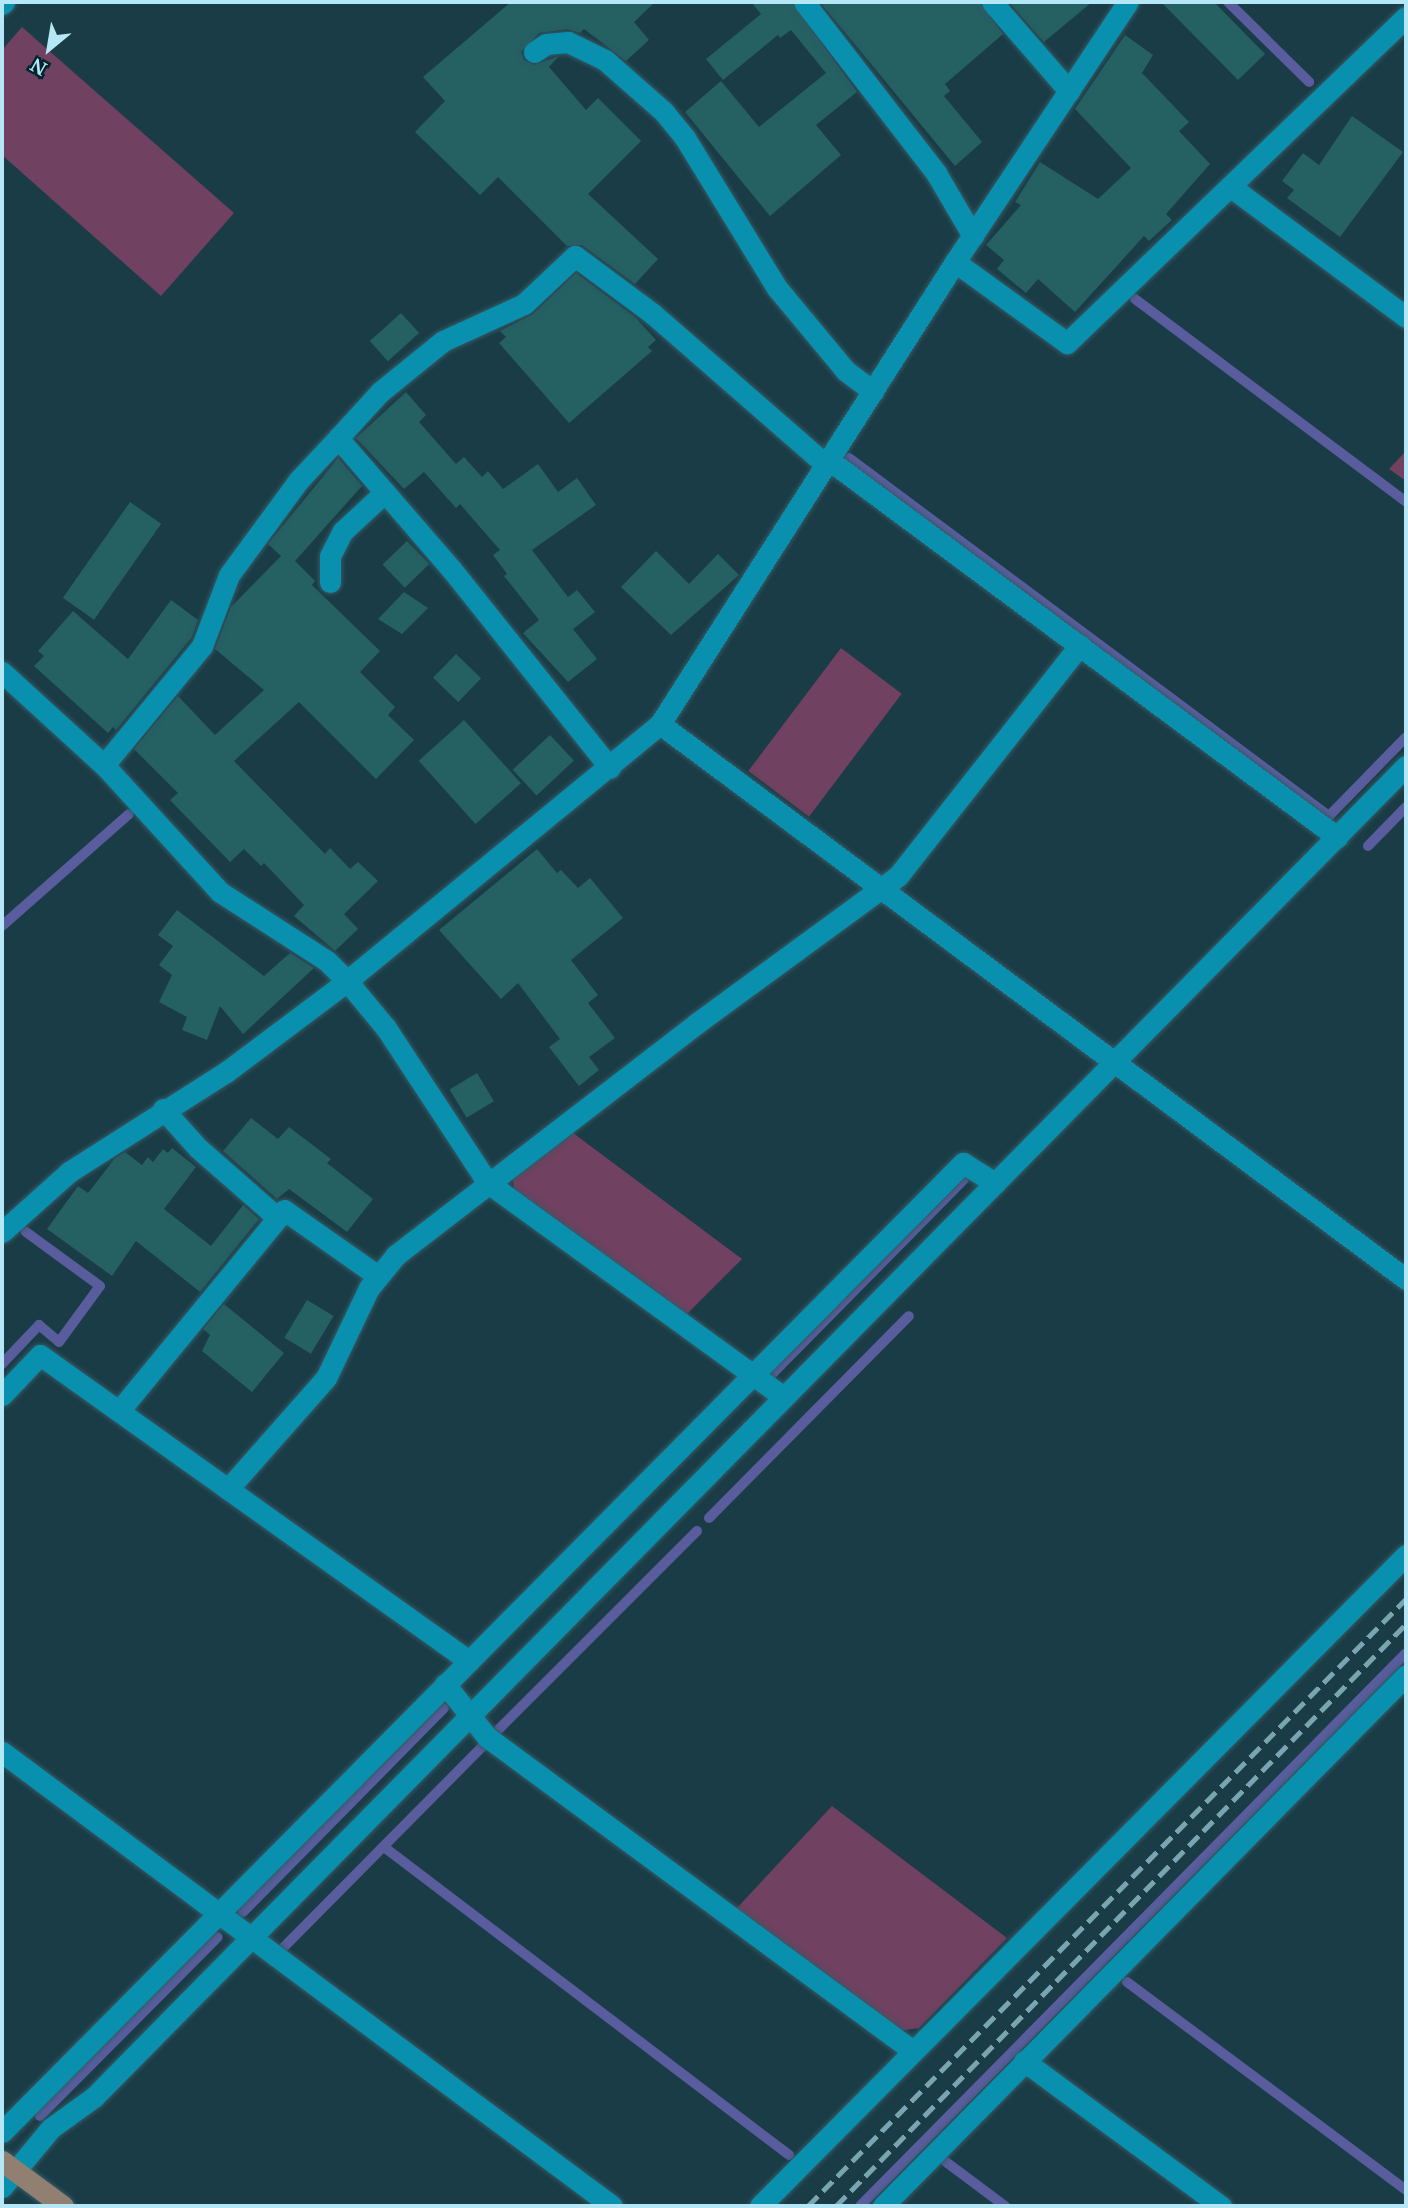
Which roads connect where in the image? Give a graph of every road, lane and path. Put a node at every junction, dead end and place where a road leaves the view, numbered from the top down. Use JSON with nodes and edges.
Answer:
{"nodes":[{"id":1,"x":804,"y":2,"type":"edge"},
{"id":2,"x":992,"y":2,"type":"edge"},
{"id":3,"x":1128,"y":2,"type":"edge"},
{"id":4,"x":1406,"y":17,"type":"edge"},
{"id":5,"x":534,"y":52,"type":"dead end"},
{"id":6,"x":1069,"y":91,"type":"junction"},
{"id":7,"x":1231,"y":187,"type":"junction"},
{"id":8,"x":973,"y":236,"type":"junction"},
{"id":9,"x":955,"y":262,"type":"junction"},
{"id":10,"x":1406,"y":317,"type":"edge"},
{"id":11,"x":873,"y":391,"type":"junction"},
{"id":12,"x":338,"y":438,"type":"junction"},
{"id":13,"x":827,"y":462,"type":"junction"},
{"id":14,"x":386,"y":492,"type":"junction"},
{"id":15,"x":330,"y":582,"type":"dead end"},
{"id":16,"x":1080,"y":645,"type":"junction"},
{"id":17,"x":2,"y":672,"type":"edge"},
{"id":18,"x":660,"y":724,"type":"junction"},
{"id":19,"x":104,"y":765,"type":"junction"},
{"id":20,"x":1406,"y":766,"type":"edge"},
{"id":21,"x":610,"y":768,"type":"junction"},
{"id":22,"x":1337,"y":837,"type":"junction"},
{"id":23,"x":881,"y":889,"type":"junction"},
{"id":24,"x":347,"y":981,"type":"junction"},
{"id":25,"x":1114,"y":1062,"type":"junction"},
{"id":26,"x":163,"y":1108,"type":"junction"},
{"id":27,"x":488,"y":1183,"type":"junction"},
{"id":28,"x":995,"y":1183,"type":"junction"},
{"id":29,"x":278,"y":1218,"type":"junction"},
{"id":30,"x":2,"y":1232,"type":"edge"},
{"id":31,"x":379,"y":1276,"type":"junction"},
{"id":32,"x":1406,"y":1279,"type":"edge"},
{"id":33,"x":752,"y":1375,"type":"junction"},
{"id":34,"x":2,"y":1395,"type":"edge"},
{"id":35,"x":784,"y":1397,"type":"junction"},
{"id":36,"x":119,"y":1411,"type":"junction"},
{"id":37,"x":228,"y":1489,"type":"junction"},
{"id":38,"x":1406,"y":1555,"type":"edge"},
{"id":39,"x":469,"y":1661,"type":"junction"},
{"id":40,"x":1406,"y":1675,"type":"edge"},
{"id":41,"x":445,"y":1684,"type":"junction"},
{"id":42,"x":470,"y":1716,"type":"junction"},
{"id":43,"x":2,"y":1752,"type":"edge"},
{"id":44,"x":218,"y":1914,"type":"junction"},
{"id":45,"x":251,"y":1937,"type":"junction"},
{"id":46,"x":913,"y":2051,"type":"junction"},
{"id":47,"x":1024,"y":2061,"type":"junction"},
{"id":48,"x":2,"y":2132,"type":"edge"},
{"id":49,"x":7,"y":2173,"type":"edge"},
{"id":50,"x":63,"y":2206,"type":"edge"},
{"id":51,"x":612,"y":2206,"type":"edge"},
{"id":52,"x":760,"y":2206,"type":"edge"},
{"id":53,"x":883,"y":2206,"type":"edge"},
{"id":54,"x":1222,"y":2206,"type":"edge"}],
"edges":[{"from":1,"to":8,"type":"street"},
{"from":2,"to":6,"type":"street"},
{"from":3,"to":6,"type":"street"},
{"from":4,"to":7,"type":"street"},
{"from":5,"to":11,"type":"street"},
{"from":6,"to":8,"type":"street"},
{"from":7,"to":9,"type":"street"},
{"from":7,"to":10,"type":"street"},
{"from":8,"to":9,"type":"street"},
{"from":9,"to":11,"type":"street"},
{"from":11,"to":13,"type":"street"},
{"from":12,"to":13,"type":"street"},
{"from":12,"to":14,"type":"street"},
{"from":12,"to":19,"type":"street"},
{"from":13,"to":16,"type":"street"},
{"from":13,"to":18,"type":"street"},
{"from":14,"to":15,"type":"street"},
{"from":14,"to":21,"type":"street"},
{"from":16,"to":22,"type":"street"},
{"from":16,"to":23,"type":"street"},
{"from":17,"to":19,"type":"street"},
{"from":18,"to":21,"type":"street"},
{"from":18,"to":23,"type":"street"},
{"from":19,"to":24,"type":"street"},
{"from":20,"to":22,"type":"street"},
{"from":21,"to":24,"type":"street"},
{"from":22,"to":25,"type":"street"},
{"from":23,"to":25,"type":"street"},
{"from":23,"to":27,"type":"street"},
{"from":24,"to":26,"type":"street"},
{"from":24,"to":27,"type":"street"},
{"from":25,"to":28,"type":"street"},
{"from":25,"to":32,"type":"street"},
{"from":26,"to":29,"type":"street"},
{"from":26,"to":30,"type":"street"},
{"from":27,"to":31,"type":"street"},
{"from":27,"to":33,"type":"street"},
{"from":28,"to":33,"type":"street"},
{"from":28,"to":35,"type":"street"},
{"from":29,"to":31,"type":"street"},
{"from":29,"to":36,"type":"street"},
{"from":31,"to":37,"type":"street"},
{"from":33,"to":35,"type":"street"},
{"from":33,"to":39,"type":"street"},
{"from":34,"to":36,"type":"street"},
{"from":35,"to":42,"type":"street"},
{"from":36,"to":37,"type":"street"},
{"from":37,"to":39,"type":"street"},
{"from":38,"to":46,"type":"street"},
{"from":39,"to":41,"type":"street"},
{"from":40,"to":47,"type":"street"},
{"from":41,"to":42,"type":"street"},
{"from":41,"to":44,"type":"street"},
{"from":42,"to":45,"type":"street"},
{"from":42,"to":46,"type":"street"},
{"from":43,"to":44,"type":"street"},
{"from":44,"to":45,"type":"street"},
{"from":44,"to":48,"type":"street"},
{"from":45,"to":49,"type":"street"},
{"from":45,"to":51,"type":"street"},
{"from":46,"to":52,"type":"street"},
{"from":47,"to":53,"type":"street"},
{"from":47,"to":54,"type":"street"},
{"from":49,"to":50,"type":"main road"}]}
